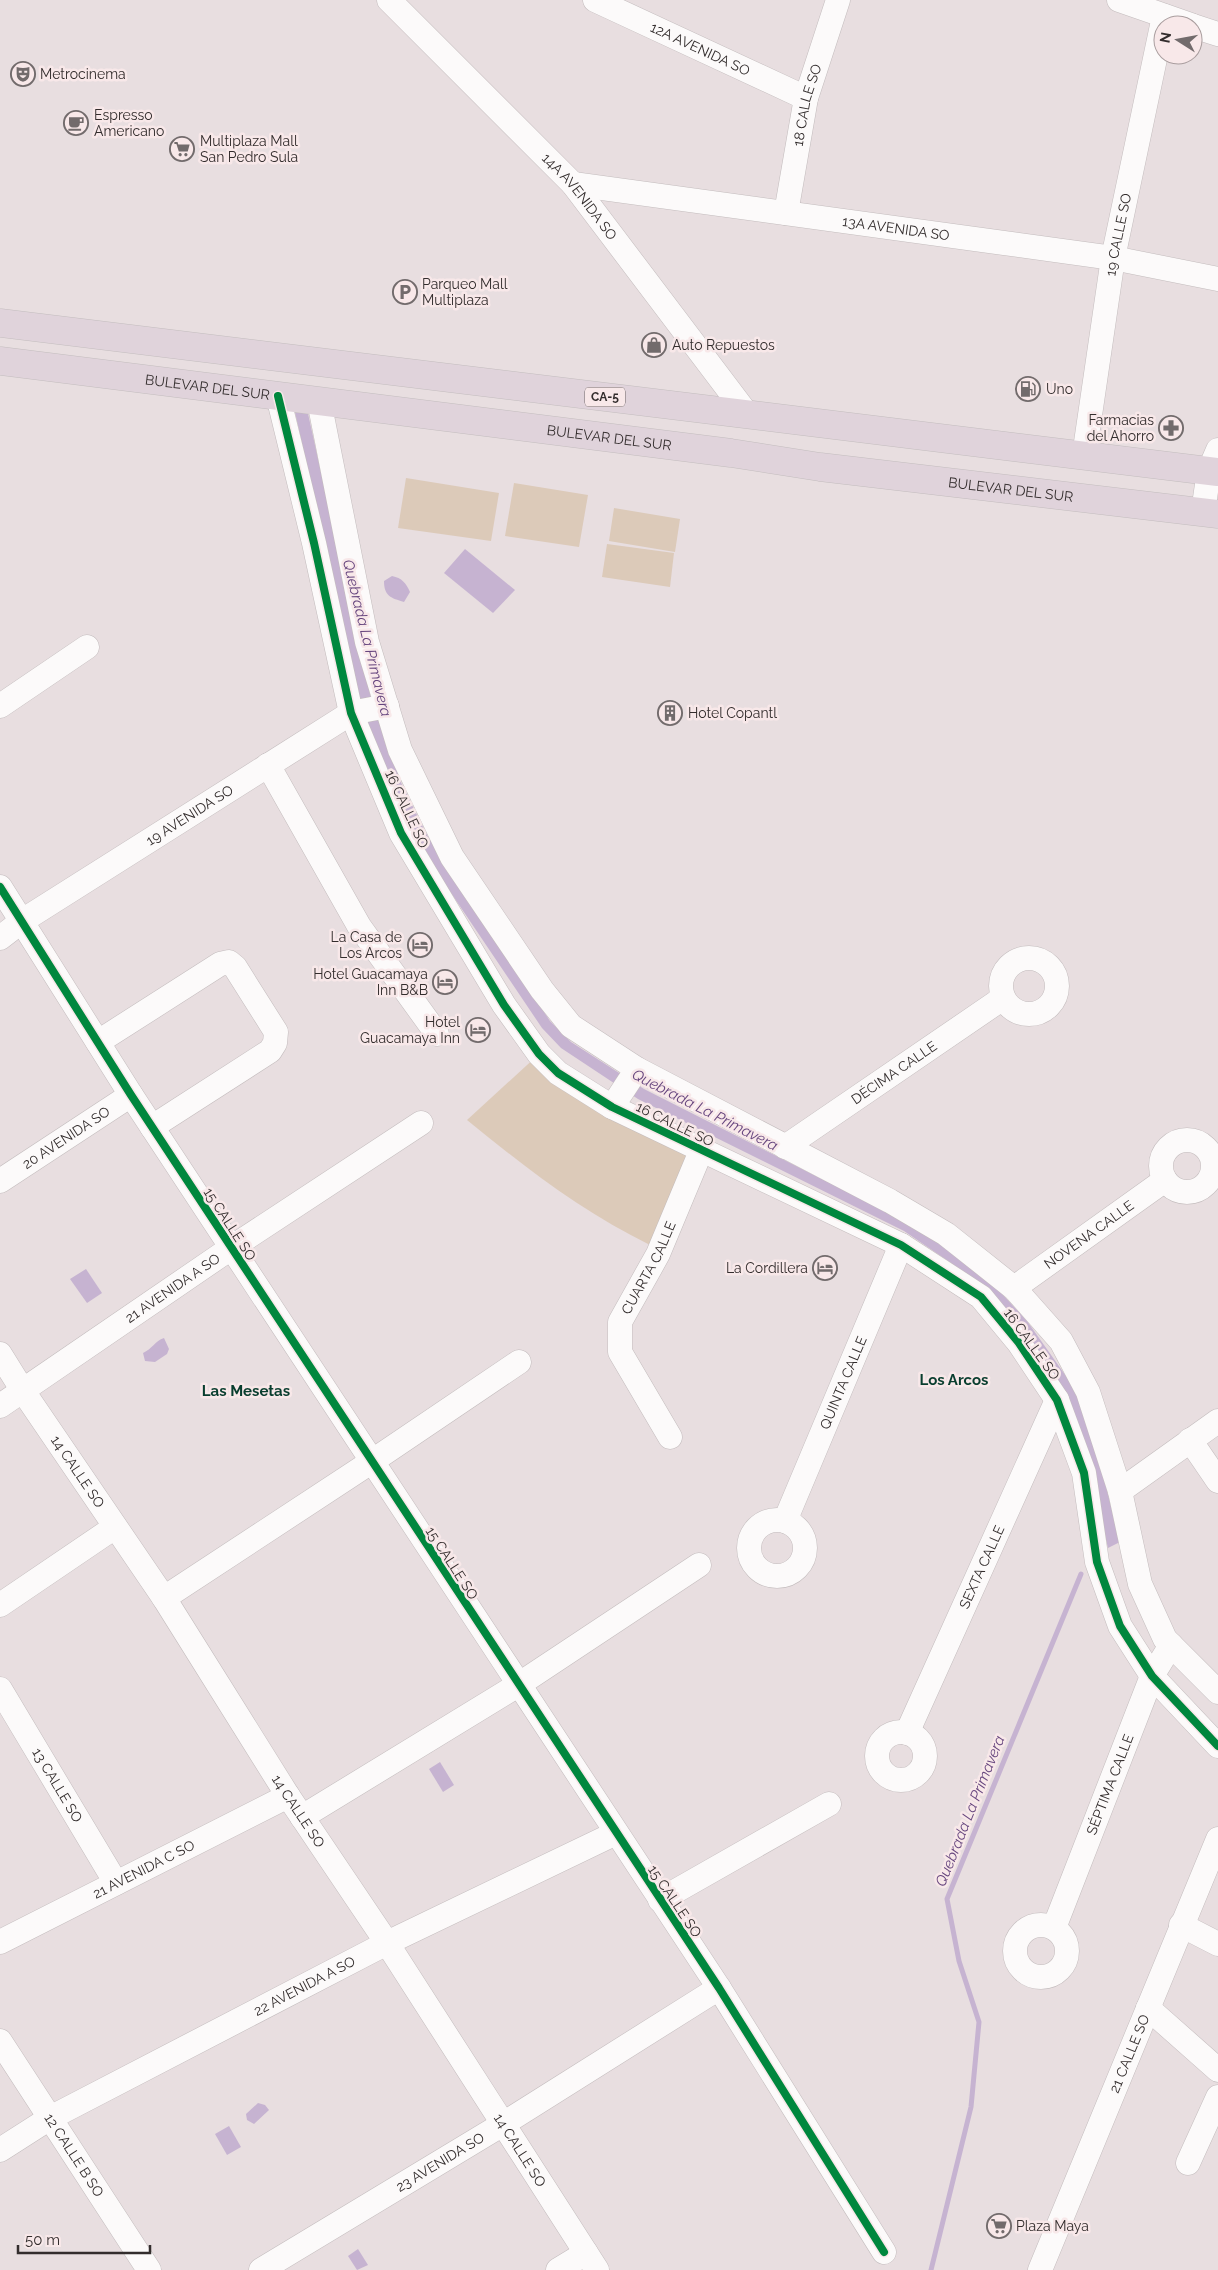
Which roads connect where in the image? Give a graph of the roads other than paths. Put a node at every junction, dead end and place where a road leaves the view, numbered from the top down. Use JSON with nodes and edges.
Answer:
{"nodes":[{"id":1,"x":389,"y":0,"type":"edge"},
{"id":2,"x":595,"y":0,"type":"edge"},
{"id":3,"x":838,"y":0,"type":"edge"},
{"id":4,"x":1119,"y":0,"type":"edge"},
{"id":5,"x":1161,"y":15,"type":"edge"},
{"id":6,"x":1203,"y":29,"type":"edge"},
{"id":7,"x":1218,"y":34,"type":"edge"},
{"id":8,"x":1154,"y":65,"type":"edge"},
{"id":9,"x":806,"y":98,"type":"junction"},
{"id":10,"x":573,"y":184,"type":"junction"},
{"id":11,"x":786,"y":213,"type":"junction"},
{"id":12,"x":1113,"y":258,"type":"junction"},
{"id":13,"x":1218,"y":279,"type":"edge"},
{"id":14,"x":0,"y":323,"type":"edge"},
{"id":15,"x":258,"y":354,"type":"junction"},
{"id":16,"x":0,"y":361,"type":"edge"},
{"id":17,"x":368,"y":368,"type":"junction"},
{"id":18,"x":172,"y":383,"type":"junction"},
{"id":19,"x":278,"y":396,"type":"junction"},
{"id":20,"x":319,"y":401,"type":"junction"},
{"id":21,"x":747,"y":414,"type":"junction"},
{"id":22,"x":1084,"y":456,"type":"junction"},
{"id":23,"x":1215,"y":465,"type":"edge"},
{"id":24,"x":1210,"y":513,"type":"edge"},
{"id":25,"x":87,"y":647,"type":"dead end"},
{"id":26,"x":0,"y":706,"type":"edge"},
{"id":27,"x":385,"y":706,"type":"junction"},
{"id":28,"x":353,"y":713,"type":"junction"},
{"id":29,"x":268,"y":765,"type":"junction"},
{"id":30,"x":0,"y":887,"type":"edge"},
{"id":31,"x":22,"y":922,"type":"junction"},
{"id":32,"x":0,"y":938,"type":"edge"},
{"id":33,"x":1003,"y":998,"type":"dead end"},
{"id":34,"x":437,"y":1034,"type":"dead end"},
{"id":35,"x":98,"y":1042,"type":"junction"},
{"id":36,"x":635,"y":1073,"type":"junction"},
{"id":37,"x":131,"y":1095,"type":"junction"},
{"id":38,"x":614,"y":1103,"type":"junction"},
{"id":39,"x":421,"y":1123,"type":"dead end"},
{"id":40,"x":152,"y":1127,"type":"junction"},
{"id":41,"x":785,"y":1147,"type":"junction"},
{"id":42,"x":700,"y":1150,"type":"junction"},
{"id":43,"x":1165,"y":1180,"type":"dead end"},
{"id":44,"x":0,"y":1181,"type":"edge"},
{"id":45,"x":901,"y":1244,"type":"junction"},
{"id":46,"x":231,"y":1248,"type":"junction"},
{"id":47,"x":1014,"y":1288,"type":"junction"},
{"id":48,"x":0,"y":1354,"type":"edge"},
{"id":49,"x":519,"y":1362,"type":"dead end"},
{"id":50,"x":23,"y":1391,"type":"junction"},
{"id":51,"x":1057,"y":1400,"type":"junction"},
{"id":52,"x":0,"y":1406,"type":"edge"},
{"id":53,"x":1218,"y":1420,"type":"edge"},
{"id":54,"x":670,"y":1437,"type":"dead end"},
{"id":55,"x":1190,"y":1440,"type":"junction"},
{"id":56,"x":371,"y":1462,"type":"junction"},
{"id":57,"x":1218,"y":1481,"type":"edge"},
{"id":58,"x":1120,"y":1490,"type":"junction"},
{"id":59,"x":785,"y":1521,"type":"dead end"},
{"id":60,"x":115,"y":1527,"type":"junction"},
{"id":61,"x":699,"y":1565,"type":"dead end"},
{"id":62,"x":164,"y":1598,"type":"junction"},
{"id":63,"x":0,"y":1605,"type":"edge"},
{"id":64,"x":1171,"y":1645,"type":"junction"},
{"id":65,"x":1152,"y":1676,"type":"junction"},
{"id":66,"x":518,"y":1685,"type":"junction"},
{"id":67,"x":0,"y":1689,"type":"edge"},
{"id":68,"x":1218,"y":1692,"type":"edge"},
{"id":69,"x":907,"y":1733,"type":"dead end"},
{"id":70,"x":1218,"y":1746,"type":"edge"},
{"id":71,"x":288,"y":1796,"type":"junction"},
{"id":72,"x":829,"y":1804,"type":"dead end"},
{"id":73,"x":302,"y":1816,"type":"junction"},
{"id":74,"x":616,"y":1833,"type":"junction"},
{"id":75,"x":1218,"y":1839,"type":"edge"},
{"id":76,"x":116,"y":1883,"type":"junction"},
{"id":77,"x":660,"y":1900,"type":"junction"},
{"id":78,"x":1181,"y":1925,"type":"junction"},
{"id":79,"x":1054,"y":1928,"type":"dead end"},
{"id":80,"x":0,"y":1942,"type":"edge"},
{"id":81,"x":387,"y":1944,"type":"junction"},
{"id":82,"x":1218,"y":1944,"type":"edge"},
{"id":83,"x":719,"y":1988,"type":"junction"},
{"id":84,"x":1148,"y":2008,"type":"junction"},
{"id":85,"x":0,"y":2041,"type":"edge"},
{"id":86,"x":1218,"y":2070,"type":"edge"},
{"id":87,"x":1218,"y":2097,"type":"edge"},
{"id":88,"x":50,"y":2118,"type":"junction"},
{"id":89,"x":503,"y":2124,"type":"junction"},
{"id":90,"x":0,"y":2150,"type":"edge"},
{"id":91,"x":1188,"y":2163,"type":"dead end"},
{"id":92,"x":884,"y":2252,"type":"dead end"},
{"id":93,"x":591,"y":2261,"type":"edge"},
{"id":94,"x":149,"y":2270,"type":"edge"},
{"id":95,"x":261,"y":2270,"type":"edge"},
{"id":96,"x":558,"y":2270,"type":"edge"},
{"id":97,"x":1040,"y":2270,"type":"edge"}],
"edges":[{"from":1,"to":10,"type":"street","name":"14A AVENIDA SO"},
{"from":2,"to":9,"type":"street","name":"12A AVENIDA SO"},
{"from":3,"to":9,"type":"street","name":"18 CALLE SO"},
{"from":4,"to":5,"type":"street"},
{"from":6,"to":7,"type":"street"},
{"from":8,"to":12,"type":"street","name":"19 CALLE SO"},
{"from":9,"to":11,"type":"street","name":"18 CALLE SO"},
{"from":10,"to":11,"type":"street","name":"13A AVENIDA SO"},
{"from":10,"to":21,"type":"street","name":"14A AVENIDA SO"},
{"from":11,"to":12,"type":"street","name":"13A AVENIDA SO"},
{"from":12,"to":13,"type":"street","name":"13A AVENIDA SO"},
{"from":12,"to":22,"type":"street","name":"19 CALLE SO"},
{"from":14,"to":15,"type":"highway","number":"CA-5"},
{"from":15,"to":17,"type":"highway","number":"CA-5"},
{"from":15,"to":18,"type":"highway"},
{"from":16,"to":18,"type":"highway","name":"BULEVAR DEL SUR"},
{"from":17,"to":19,"type":"highway"},
{"from":17,"to":21,"type":"highway","number":"CA-5"},
{"from":18,"to":19,"type":"highway","name":"BULEVAR DEL SUR"},
{"from":19,"to":20,"type":"highway","name":"BULEVAR DEL SUR"},
{"from":19,"to":28,"type":"street","name":"16 CALLE SO"},
{"from":20,"to":24,"type":"highway","name":"BULEVAR DEL SUR"},
{"from":20,"to":27,"type":"street","name":"16 CALLE SO"},
{"from":21,"to":22,"type":"highway","number":"CA-5"},
{"from":22,"to":23,"type":"highway","number":"CA-5"},
{"from":23,"to":24,"type":"street"},
{"from":25,"to":26,"type":"street"},
{"from":27,"to":28,"type":"street","name":"19 AVENIDA SO"},
{"from":27,"to":36,"type":"street","name":"16 CALLE SO"},
{"from":28,"to":29,"type":"street","name":"19 AVENIDA SO"},
{"from":28,"to":38,"type":"street","name":"16 CALLE SO"},
{"from":29,"to":31,"type":"street","name":"19 AVENIDA SO"},
{"from":29,"to":34,"type":"street"},
{"from":30,"to":31,"type":"street","name":"15 CALLE SO"},
{"from":31,"to":32,"type":"street","name":"19 AVENIDA SO"},
{"from":31,"to":35,"type":"street","name":"15 CALLE SO"},
{"from":33,"to":41,"type":"street","name":"DÉCIMA CALLE"},
{"from":35,"to":37,"type":"street","name":"15 CALLE SO"},
{"from":35,"to":40,"type":"street"},
{"from":36,"to":38,"type":"street"},
{"from":36,"to":41,"type":"street","name":"16 CALLE SO"},
{"from":37,"to":40,"type":"street","name":"15 CALLE SO"},
{"from":37,"to":44,"type":"street","name":"20 AVENIDA SO"},
{"from":38,"to":42,"type":"street","name":"16 CALLE SO"},
{"from":39,"to":46,"type":"street","name":"21 AVENIDA A SO"},
{"from":40,"to":46,"type":"street","name":"15 CALLE SO"},
{"from":41,"to":47,"type":"street","name":"16 CALLE SO"},
{"from":42,"to":45,"type":"street","name":"16 CALLE SO"},
{"from":42,"to":54,"type":"street","name":"CUARTA CALLE"},
{"from":43,"to":47,"type":"street","name":"NOVENA CALLE"},
{"from":45,"to":51,"type":"street","name":"16 CALLE SO"},
{"from":45,"to":59,"type":"street","name":"QUINTA CALLE"},
{"from":46,"to":50,"type":"street","name":"21 AVENIDA A SO"},
{"from":46,"to":56,"type":"street","name":"15 CALLE SO"},
{"from":47,"to":58,"type":"street","name":"16 CALLE SO"},
{"from":48,"to":50,"type":"street","name":"14 CALLE SO"},
{"from":49,"to":56,"type":"street"},
{"from":50,"to":52,"type":"street","name":"21 AVENIDA A SO"},
{"from":50,"to":60,"type":"street","name":"14 CALLE SO"},
{"from":51,"to":65,"type":"street","name":"16 CALLE SO"},
{"from":51,"to":69,"type":"street","name":"SEXTA CALLE"},
{"from":53,"to":55,"type":"street"},
{"from":55,"to":57,"type":"street"},
{"from":55,"to":58,"type":"street"},
{"from":56,"to":62,"type":"street"},
{"from":56,"to":66,"type":"street","name":"15 CALLE SO"},
{"from":58,"to":64,"type":"street","name":"16 CALLE SO"},
{"from":60,"to":62,"type":"street","name":"14 CALLE SO"},
{"from":60,"to":63,"type":"street"},
{"from":61,"to":66,"type":"street"},
{"from":62,"to":71,"type":"street","name":"14 CALLE SO"},
{"from":64,"to":65,"type":"street","name":"SÉPTIMA CALLE"},
{"from":64,"to":68,"type":"street","name":"16 CALLE SO"},
{"from":65,"to":70,"type":"street","name":"16 CALLE SO"},
{"from":65,"to":79,"type":"street","name":"SÉPTIMA CALLE"},
{"from":66,"to":73,"type":"street"},
{"from":66,"to":74,"type":"street","name":"15 CALLE SO"},
{"from":67,"to":76,"type":"street","name":"13 CALLE SO"},
{"from":71,"to":73,"type":"street","name":"14 CALLE SO"},
{"from":71,"to":76,"type":"street","name":"21 AVENIDA C SO"},
{"from":72,"to":77,"type":"street"},
{"from":73,"to":81,"type":"street","name":"14 CALLE SO"},
{"from":74,"to":77,"type":"street","name":"15 CALLE SO"},
{"from":74,"to":81,"type":"street","name":"22 AVENIDA A SO"},
{"from":75,"to":78,"type":"street","name":"21 CALLE SO"},
{"from":76,"to":80,"type":"street","name":"21 AVENIDA C SO"},
{"from":77,"to":83,"type":"street","name":"15 CALLE SO"},
{"from":78,"to":82,"type":"street"},
{"from":78,"to":84,"type":"street","name":"21 CALLE SO"},
{"from":81,"to":88,"type":"street","name":"22 AVENIDA A SO"},
{"from":81,"to":89,"type":"street","name":"14 CALLE SO"},
{"from":83,"to":89,"type":"street","name":"23 AVENIDA SO"},
{"from":83,"to":92,"type":"street","name":"15 CALLE SO"},
{"from":84,"to":86,"type":"street"},
{"from":84,"to":97,"type":"street","name":"21 CALLE SO"},
{"from":85,"to":88,"type":"street","name":"12 CALLE B SO"},
{"from":87,"to":91,"type":"street"},
{"from":88,"to":90,"type":"street","name":"22 AVENIDA A SO"},
{"from":88,"to":94,"type":"street","name":"12 CALLE B SO"},
{"from":89,"to":93,"type":"street","name":"14 CALLE SO"},
{"from":89,"to":95,"type":"street","name":"23 AVENIDA SO"},
{"from":93,"to":96,"type":"street"}]}
